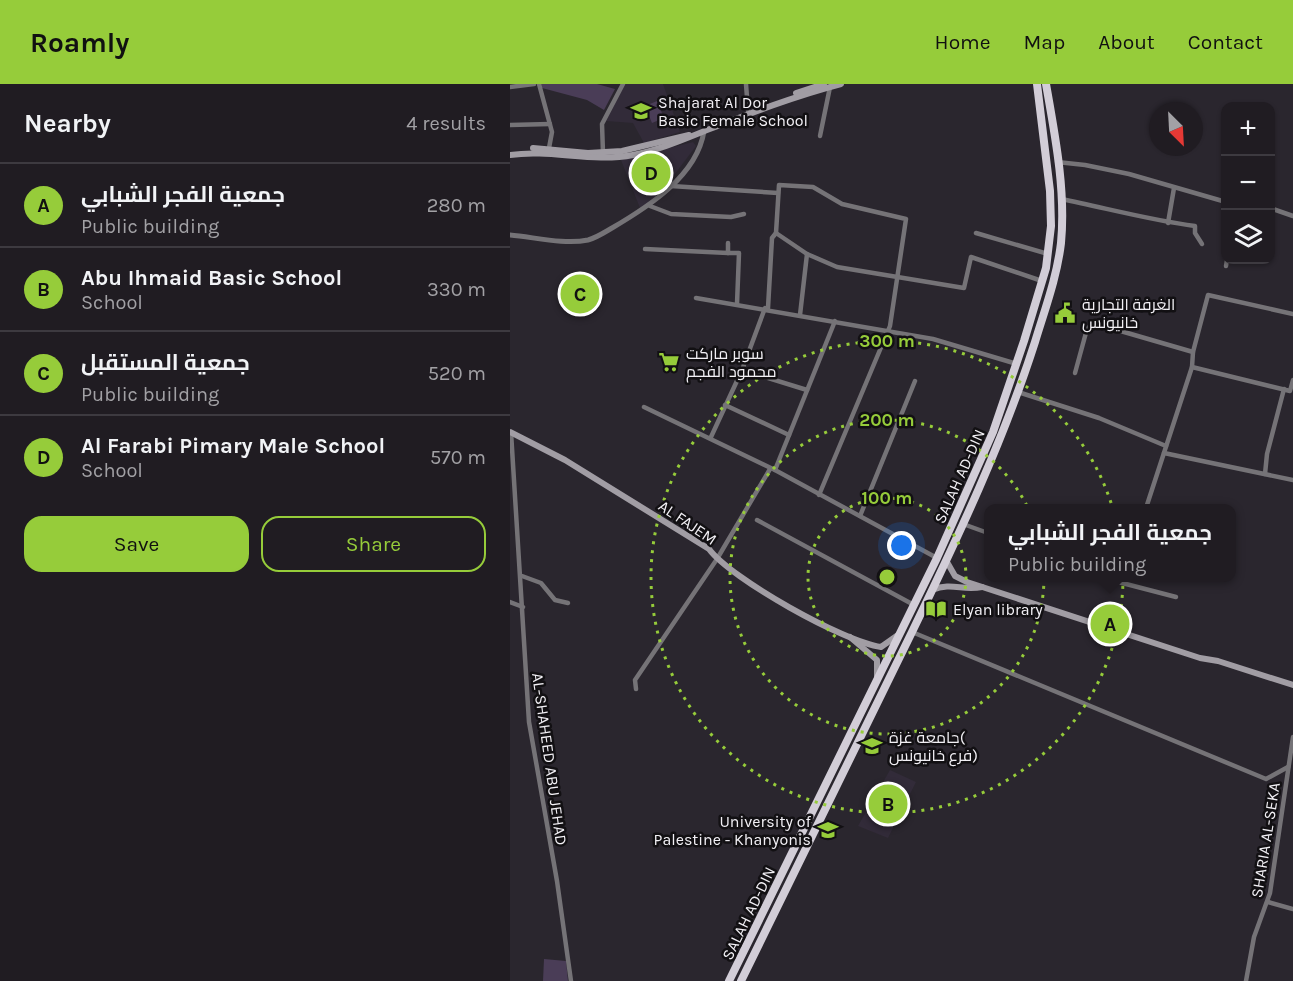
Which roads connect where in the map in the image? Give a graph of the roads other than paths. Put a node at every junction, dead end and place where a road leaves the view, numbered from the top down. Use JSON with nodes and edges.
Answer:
{"nodes":[{"id":1,"x":534,"y":84,"type":"edge"},
{"id":2,"x":539,"y":84,"type":"edge"},
{"id":3,"x":611,"y":84,"type":"edge"},
{"id":4,"x":746,"y":84,"type":"edge"},
{"id":5,"x":841,"y":84,"type":"edge"},
{"id":6,"x":1037,"y":84,"type":"edge"},
{"id":7,"x":1046,"y":84,"type":"edge"},
{"id":8,"x":621,"y":85,"type":"edge"},
{"id":9,"x":827,"y":86,"type":"edge"},
{"id":10,"x":510,"y":87,"type":"edge"},
{"id":11,"x":748,"y":111,"type":"junction"},
{"id":12,"x":550,"y":124,"type":"junction"},
{"id":13,"x":510,"y":125,"type":"edge"},
{"id":14,"x":704,"y":131,"type":"junction"},
{"id":15,"x":820,"y":136,"type":"dead end"},
{"id":16,"x":549,"y":148,"type":"junction"},
{"id":17,"x":510,"y":153,"type":"edge"},
{"id":18,"x":603,"y":153,"type":"junction"},
{"id":19,"x":1057,"y":162,"type":"junction"},
{"id":20,"x":671,"y":186,"type":"junction"},
{"id":21,"x":1174,"y":188,"type":"junction"},
{"id":22,"x":778,"y":194,"type":"junction"},
{"id":23,"x":1061,"y":200,"type":"junction"},
{"id":24,"x":1221,"y":201,"type":"edge"},
{"id":25,"x":650,"y":206,"type":"junction"},
{"id":26,"x":1275,"y":210,"type":"edge"},
{"id":27,"x":744,"y":214,"type":"dead end"},
{"id":28,"x":1293,"y":216,"type":"edge"},
{"id":29,"x":1168,"y":222,"type":"junction"},
{"id":30,"x":776,"y":233,"type":"junction"},
{"id":31,"x":976,"y":233,"type":"dead end"},
{"id":32,"x":510,"y":235,"type":"edge"},
{"id":33,"x":728,"y":243,"type":"dead end"},
{"id":34,"x":1202,"y":244,"type":"dead end"},
{"id":35,"x":645,"y":249,"type":"dead end"},
{"id":36,"x":728,"y":253,"type":"junction"},
{"id":37,"x":807,"y":254,"type":"junction"},
{"id":38,"x":1048,"y":254,"type":"dead end"},
{"id":39,"x":897,"y":275,"type":"junction"},
{"id":40,"x":1042,"y":281,"type":"dead end"},
{"id":41,"x":696,"y":298,"type":"dead end"},
{"id":42,"x":737,"y":304,"type":"junction"},
{"id":43,"x":766,"y":308,"type":"junction"},
{"id":44,"x":1293,"y":314,"type":"edge"},
{"id":45,"x":800,"y":315,"type":"junction"},
{"id":46,"x":836,"y":321,"type":"junction"},
{"id":47,"x":887,"y":330,"type":"junction"},
{"id":48,"x":1193,"y":352,"type":"junction"},
{"id":49,"x":1017,"y":364,"type":"junction"},
{"id":50,"x":1192,"y":367,"type":"junction"},
{"id":51,"x":742,"y":370,"type":"junction"},
{"id":52,"x":1075,"y":373,"type":"dead end"},
{"id":53,"x":1293,"y":380,"type":"edge"},
{"id":54,"x":915,"y":381,"type":"dead end"},
{"id":55,"x":1284,"y":389,"type":"junction"},
{"id":56,"x":807,"y":390,"type":"junction"},
{"id":57,"x":1018,"y":392,"type":"junction"},
{"id":58,"x":725,"y":405,"type":"junction"},
{"id":59,"x":644,"y":407,"type":"dead end"},
{"id":60,"x":510,"y":432,"type":"edge"},
{"id":61,"x":789,"y":435,"type":"junction"},
{"id":62,"x":711,"y":437,"type":"junction"},
{"id":63,"x":990,"y":437,"type":"junction"},
{"id":64,"x":1000,"y":444,"type":"junction"},
{"id":65,"x":1166,"y":446,"type":"junction"},
{"id":66,"x":1164,"y":453,"type":"junction"},
{"id":67,"x":772,"y":470,"type":"junction"},
{"id":68,"x":975,"y":471,"type":"junction"},
{"id":69,"x":1265,"y":474,"type":"junction"},
{"id":70,"x":986,"y":475,"type":"junction"},
{"id":71,"x":1293,"y":480,"type":"edge"},
{"id":72,"x":512,"y":481,"type":"edge"},
{"id":73,"x":819,"y":495,"type":"junction"},
{"id":74,"x":1147,"y":504,"type":"edge"},
{"id":75,"x":860,"y":516,"type":"junction"},
{"id":76,"x":757,"y":520,"type":"dead end"},
{"id":77,"x":963,"y":524,"type":"junction"},
{"id":78,"x":510,"y":526,"type":"edge"},
{"id":79,"x":518,"y":528,"type":"junction"},
{"id":80,"x":984,"y":532,"type":"edge"},
{"id":81,"x":937,"y":558,"type":"junction"},
{"id":82,"x":717,"y":559,"type":"junction"},
{"id":83,"x":947,"y":562,"type":"junction"},
{"id":84,"x":522,"y":576,"type":"junction"},
{"id":85,"x":1118,"y":582,"type":"edge"},
{"id":86,"x":982,"y":587,"type":"junction"},
{"id":87,"x":932,"y":590,"type":"junction"},
{"id":88,"x":1176,"y":597,"type":"dead end"},
{"id":89,"x":510,"y":602,"type":"edge"},
{"id":90,"x":568,"y":603,"type":"dead end"},
{"id":91,"x":914,"y":605,"type":"junction"},
{"id":92,"x":523,"y":607,"type":"junction"},
{"id":93,"x":912,"y":632,"type":"junction"},
{"id":94,"x":899,"y":634,"type":"junction"},
{"id":95,"x":850,"y":637,"type":"junction"},
{"id":96,"x":877,"y":680,"type":"junction"},
{"id":97,"x":1293,"y":685,"type":"edge"},
{"id":98,"x":636,"y":689,"type":"dead end"},
{"id":99,"x":1293,"y":737,"type":"edge"},
{"id":100,"x":1288,"y":767,"type":"junction"},
{"id":101,"x":796,"y":847,"type":"junction"},
{"id":102,"x":804,"y":852,"type":"junction"},
{"id":103,"x":1268,"y":902,"type":"junction"},
{"id":104,"x":1293,"y":909,"type":"edge"},
{"id":105,"x":571,"y":981,"type":"edge"},
{"id":106,"x":729,"y":981,"type":"edge"},
{"id":107,"x":741,"y":981,"type":"edge"},
{"id":108,"x":1246,"y":981,"type":"edge"}],
"edges":[{"from":1,"to":10,"type":"street"},
{"from":2,"to":12,"type":"street"},
{"from":3,"to":8,"type":"street"},
{"from":4,"to":11,"type":"street"},
{"from":5,"to":9,"type":"main road"},
{"from":6,"to":49,"type":"highway","name":"SALAH AD-DIN"},
{"from":7,"to":19,"type":"highway","name":"SALAH AD-DIN"},
{"from":8,"to":18,"type":"street"},
{"from":9,"to":11,"type":"main road"},
{"from":9,"to":14,"type":"main road"},
{"from":9,"to":15,"type":"street"},
{"from":11,"to":18,"type":"main road"},
{"from":12,"to":13,"type":"street"},
{"from":12,"to":16,"type":"street"},
{"from":14,"to":17,"type":"main road"},
{"from":14,"to":20,"type":"street"},
{"from":16,"to":17,"type":"main road"},
{"from":16,"to":18,"type":"main road"},
{"from":19,"to":21,"type":"street"},
{"from":19,"to":23,"type":"highway","name":"SALAH AD-DIN"},
{"from":20,"to":22,"type":"street"},
{"from":20,"to":25,"type":"street"},
{"from":21,"to":24,"type":"street"},
{"from":21,"to":29,"type":"street"},
{"from":22,"to":30,"type":"street"},
{"from":22,"to":39,"type":"street"},
{"from":23,"to":29,"type":"street"},
{"from":23,"to":57,"type":"highway","name":"SALAH AD-DIN"},
{"from":25,"to":27,"type":"street"},
{"from":25,"to":32,"type":"street"},
{"from":26,"to":28,"type":"street"},
{"from":29,"to":34,"type":"street"},
{"from":30,"to":37,"type":"street"},
{"from":30,"to":43,"type":"street"},
{"from":31,"to":38,"type":"street"},
{"from":33,"to":36,"type":"street"},
{"from":35,"to":36,"type":"street"},
{"from":36,"to":42,"type":"street"},
{"from":37,"to":39,"type":"street"},
{"from":37,"to":45,"type":"street"},
{"from":39,"to":40,"type":"street"},
{"from":39,"to":47,"type":"street"},
{"from":41,"to":42,"type":"street"},
{"from":42,"to":43,"type":"street"},
{"from":43,"to":45,"type":"street"},
{"from":43,"to":51,"type":"street"},
{"from":44,"to":48,"type":"street"},
{"from":45,"to":46,"type":"street"},
{"from":46,"to":47,"type":"street"},
{"from":46,"to":56,"type":"street"},
{"from":47,"to":49,"type":"street"},
{"from":47,"to":73,"type":"street"},
{"from":48,"to":50,"type":"street"},
{"from":48,"to":52,"type":"street"},
{"from":49,"to":63,"type":"highway","name":"SALAH AD-DIN"},
{"from":50,"to":55,"type":"street"},
{"from":50,"to":65,"type":"street"},
{"from":51,"to":56,"type":"street"},
{"from":51,"to":58,"type":"street"},
{"from":53,"to":55,"type":"street"},
{"from":54,"to":75,"type":"street"},
{"from":55,"to":69,"type":"street"},
{"from":56,"to":61,"type":"street"},
{"from":57,"to":64,"type":"highway","name":"SALAH AD-DIN"},
{"from":57,"to":65,"type":"street"},
{"from":58,"to":61,"type":"street"},
{"from":58,"to":62,"type":"street"},
{"from":59,"to":62,"type":"street"},
{"from":60,"to":72,"type":"street","name":"AL-SHAHEED ABU JEHAD"},
{"from":60,"to":82,"type":"main road","name":"AL FAJEM"},
{"from":61,"to":67,"type":"street"},
{"from":62,"to":67,"type":"street"},
{"from":63,"to":64,"type":"highway"},
{"from":63,"to":68,"type":"highway","name":"SALAH AD-DIN"},
{"from":64,"to":70,"type":"highway","name":"SALAH AD-DIN"},
{"from":65,"to":66,"type":"street"},
{"from":66,"to":69,"type":"street"},
{"from":66,"to":74,"type":"street"},
{"from":67,"to":73,"type":"street"},
{"from":67,"to":82,"type":"street"},
{"from":68,"to":70,"type":"highway"},
{"from":68,"to":81,"type":"highway","name":"SALAH AD-DIN"},
{"from":69,"to":71,"type":"street"},
{"from":70,"to":77,"type":"highway","name":"SALAH AD-DIN"},
{"from":72,"to":79,"type":"street","name":"AL-SHAHEED ABU JEHAD"},
{"from":73,"to":75,"type":"street"},
{"from":75,"to":81,"type":"street"},
{"from":76,"to":91,"type":"street"},
{"from":77,"to":80,"type":"street"},
{"from":77,"to":83,"type":"highway","name":"SALAH AD-DIN"},
{"from":78,"to":79,"type":"street"},
{"from":79,"to":84,"type":"street","name":"AL-SHAHEED ABU JEHAD"},
{"from":81,"to":91,"type":"highway","name":"SALAH AD-DIN"},
{"from":82,"to":95,"type":"main road","name":"AL FAJEM"},
{"from":82,"to":98,"type":"street"},
{"from":83,"to":86,"type":"main road"},
{"from":83,"to":87,"type":"highway","name":"SALAH AD-DIN"},
{"from":84,"to":90,"type":"street"},
{"from":84,"to":92,"type":"street","name":"AL-SHAHEED ABU JEHAD"},
{"from":85,"to":88,"type":"street"},
{"from":86,"to":87,"type":"main road"},
{"from":86,"to":97,"type":"main road"},
{"from":87,"to":93,"type":"highway","name":"SALAH AD-DIN"},
{"from":89,"to":92,"type":"street"},
{"from":91,"to":94,"type":"highway","name":"SALAH AD-DIN"},
{"from":92,"to":105,"type":"street","name":"AL-SHAHEED ABU JEHAD"},
{"from":93,"to":100,"type":"street"},
{"from":93,"to":102,"type":"highway","name":"SALAH AD-DIN"},
{"from":94,"to":95,"type":"main road"},
{"from":94,"to":96,"type":"highway","name":"SALAH AD-DIN"},
{"from":95,"to":96,"type":"main road"},
{"from":96,"to":101,"type":"highway","name":"SALAH AD-DIN"},
{"from":99,"to":100,"type":"street","name":"SHARIA AL-SEKA"},
{"from":100,"to":103,"type":"street","name":"SHARIA AL-SEKA"},
{"from":101,"to":102,"type":"highway"},
{"from":101,"to":106,"type":"highway","name":"SALAH AD-DIN"},
{"from":102,"to":107,"type":"highway","name":"SALAH AD-DIN"},
{"from":103,"to":104,"type":"street"},
{"from":103,"to":108,"type":"street","name":"SHARIA AL-SEKA"}]}
